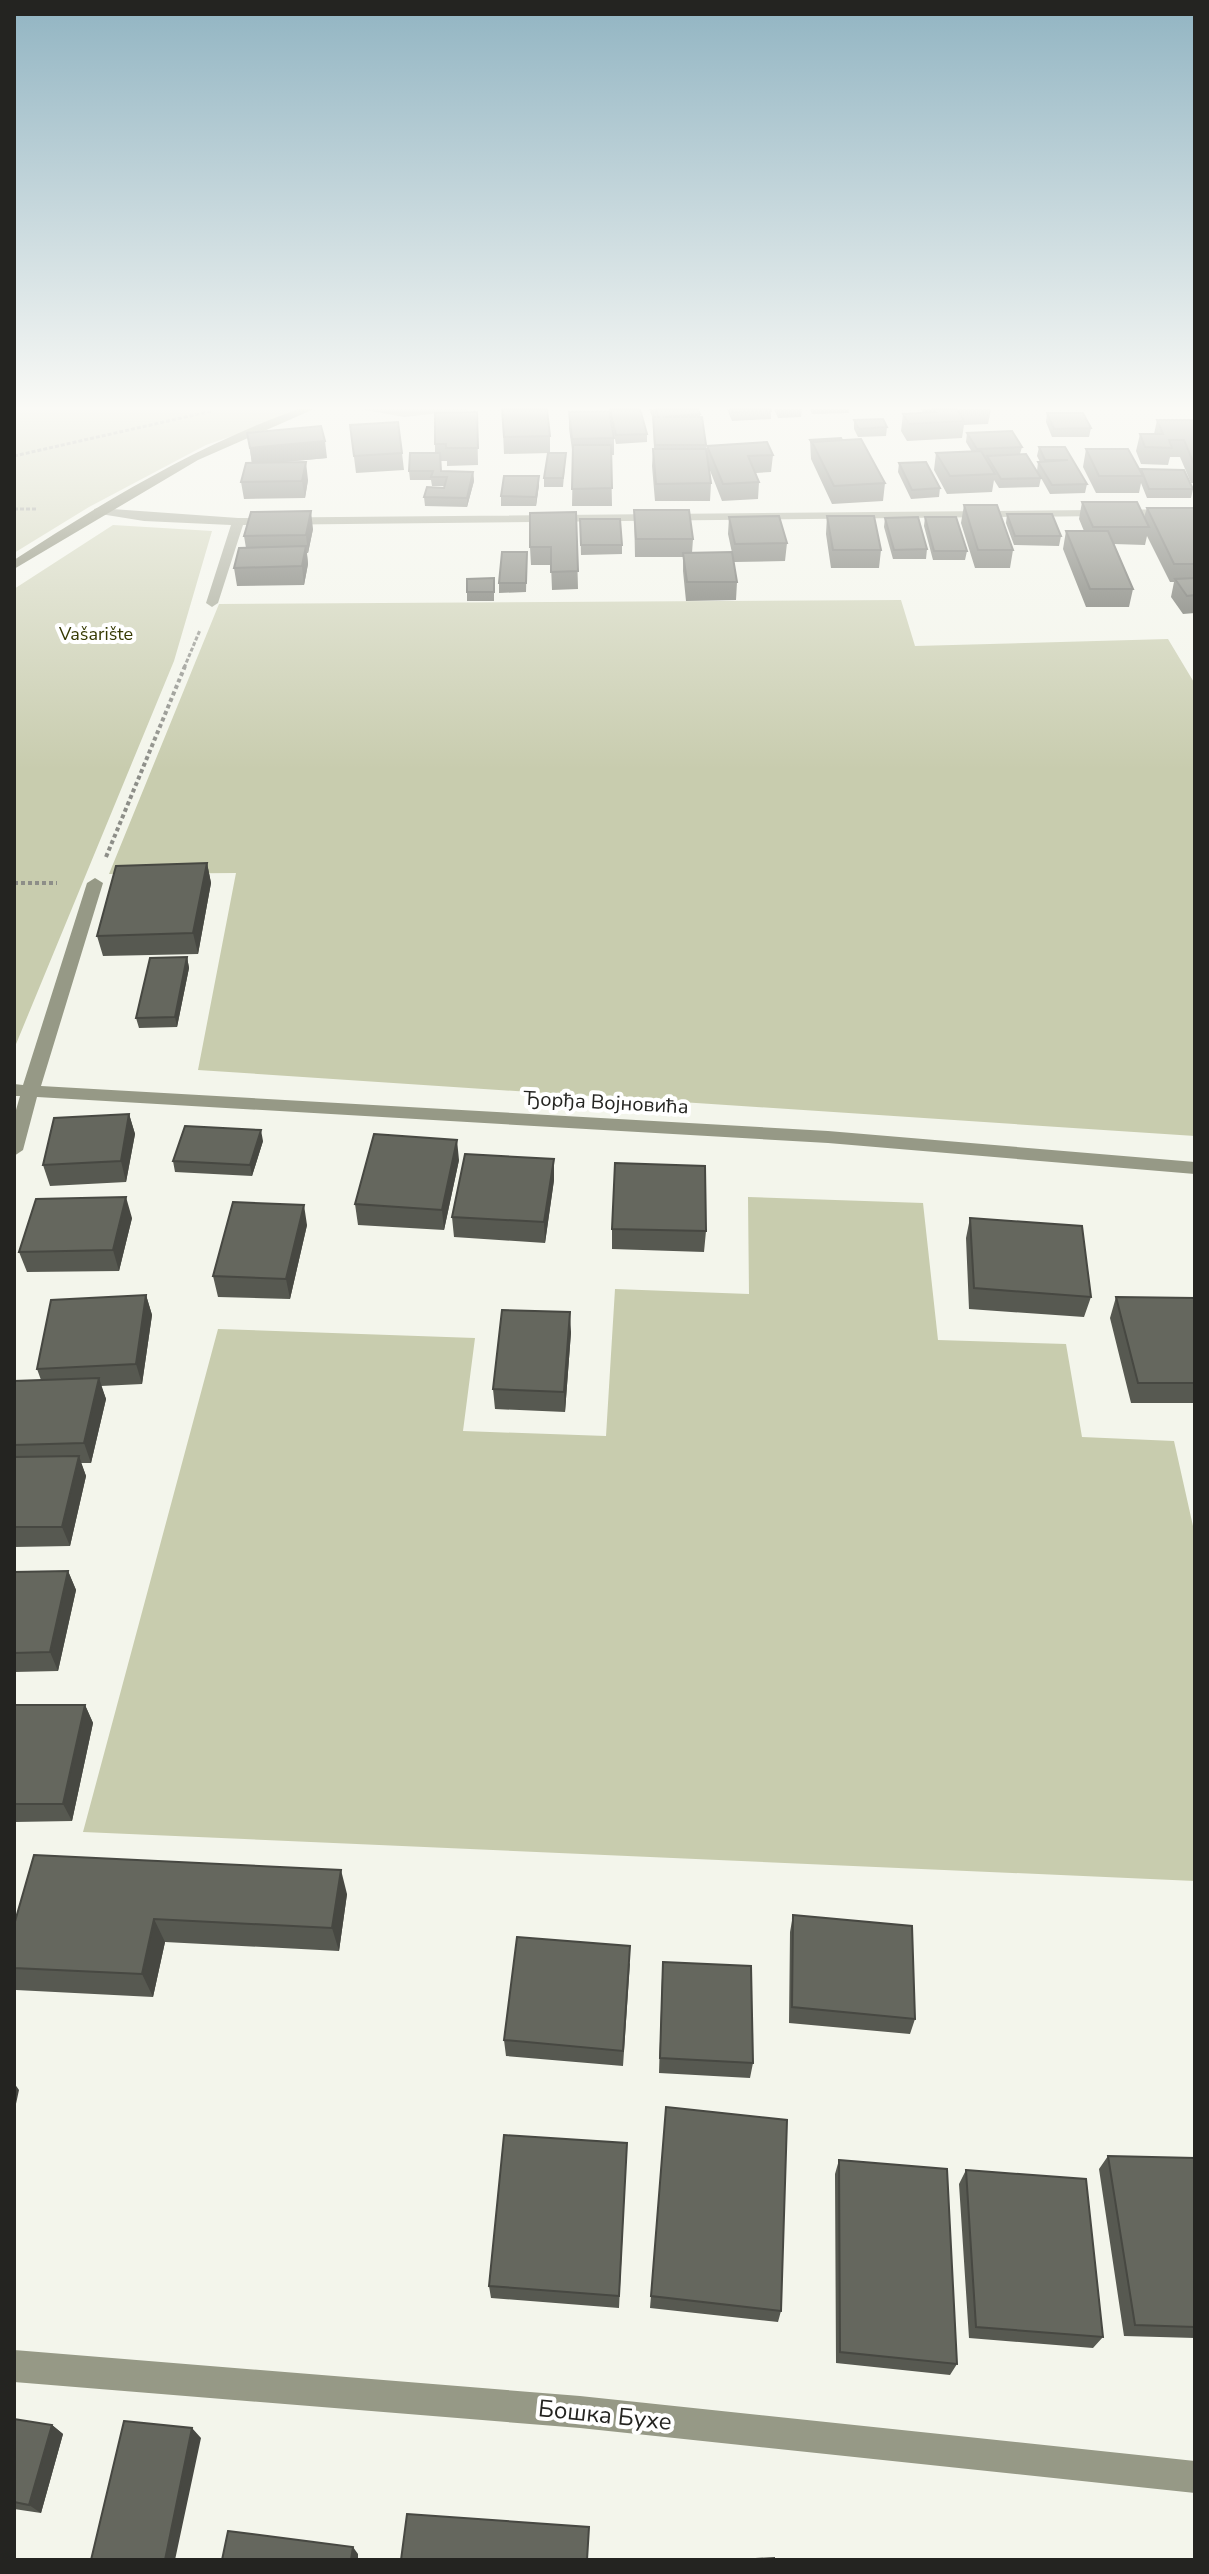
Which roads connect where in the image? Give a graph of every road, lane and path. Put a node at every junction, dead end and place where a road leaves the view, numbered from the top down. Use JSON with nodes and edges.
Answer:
{"nodes":[{"id":1,"x":70,"y":529,"type":"edge"},
{"id":2,"x":236,"y":529,"type":"edge"},
{"id":3,"x":14,"y":565,"type":"edge"},
{"id":4,"x":212,"y":603,"type":"joint"},
{"id":5,"x":95,"y":883,"type":"joint"},
{"id":6,"x":22,"y":1090,"type":"edge"},
{"id":7,"x":14,"y":1150,"type":"edge"},
{"id":8,"x":1195,"y":1168,"type":"edge"},
{"id":9,"x":14,"y":2366,"type":"edge"},
{"id":10,"x":1195,"y":2477,"type":"edge"}],
"edges":[{"from":1,"to":3,"type":"main road"},
{"from":2,"to":4,"type":"street"},
{"from":4,"to":5,"type":"path"},
{"from":5,"to":6,"type":"street"},
{"from":6,"to":7,"type":"street"},
{"from":6,"to":8,"type":"street","name":"Ђорђа Војновића"},
{"from":9,"to":10,"type":"street","name":"Бошка Бухе"}]}
